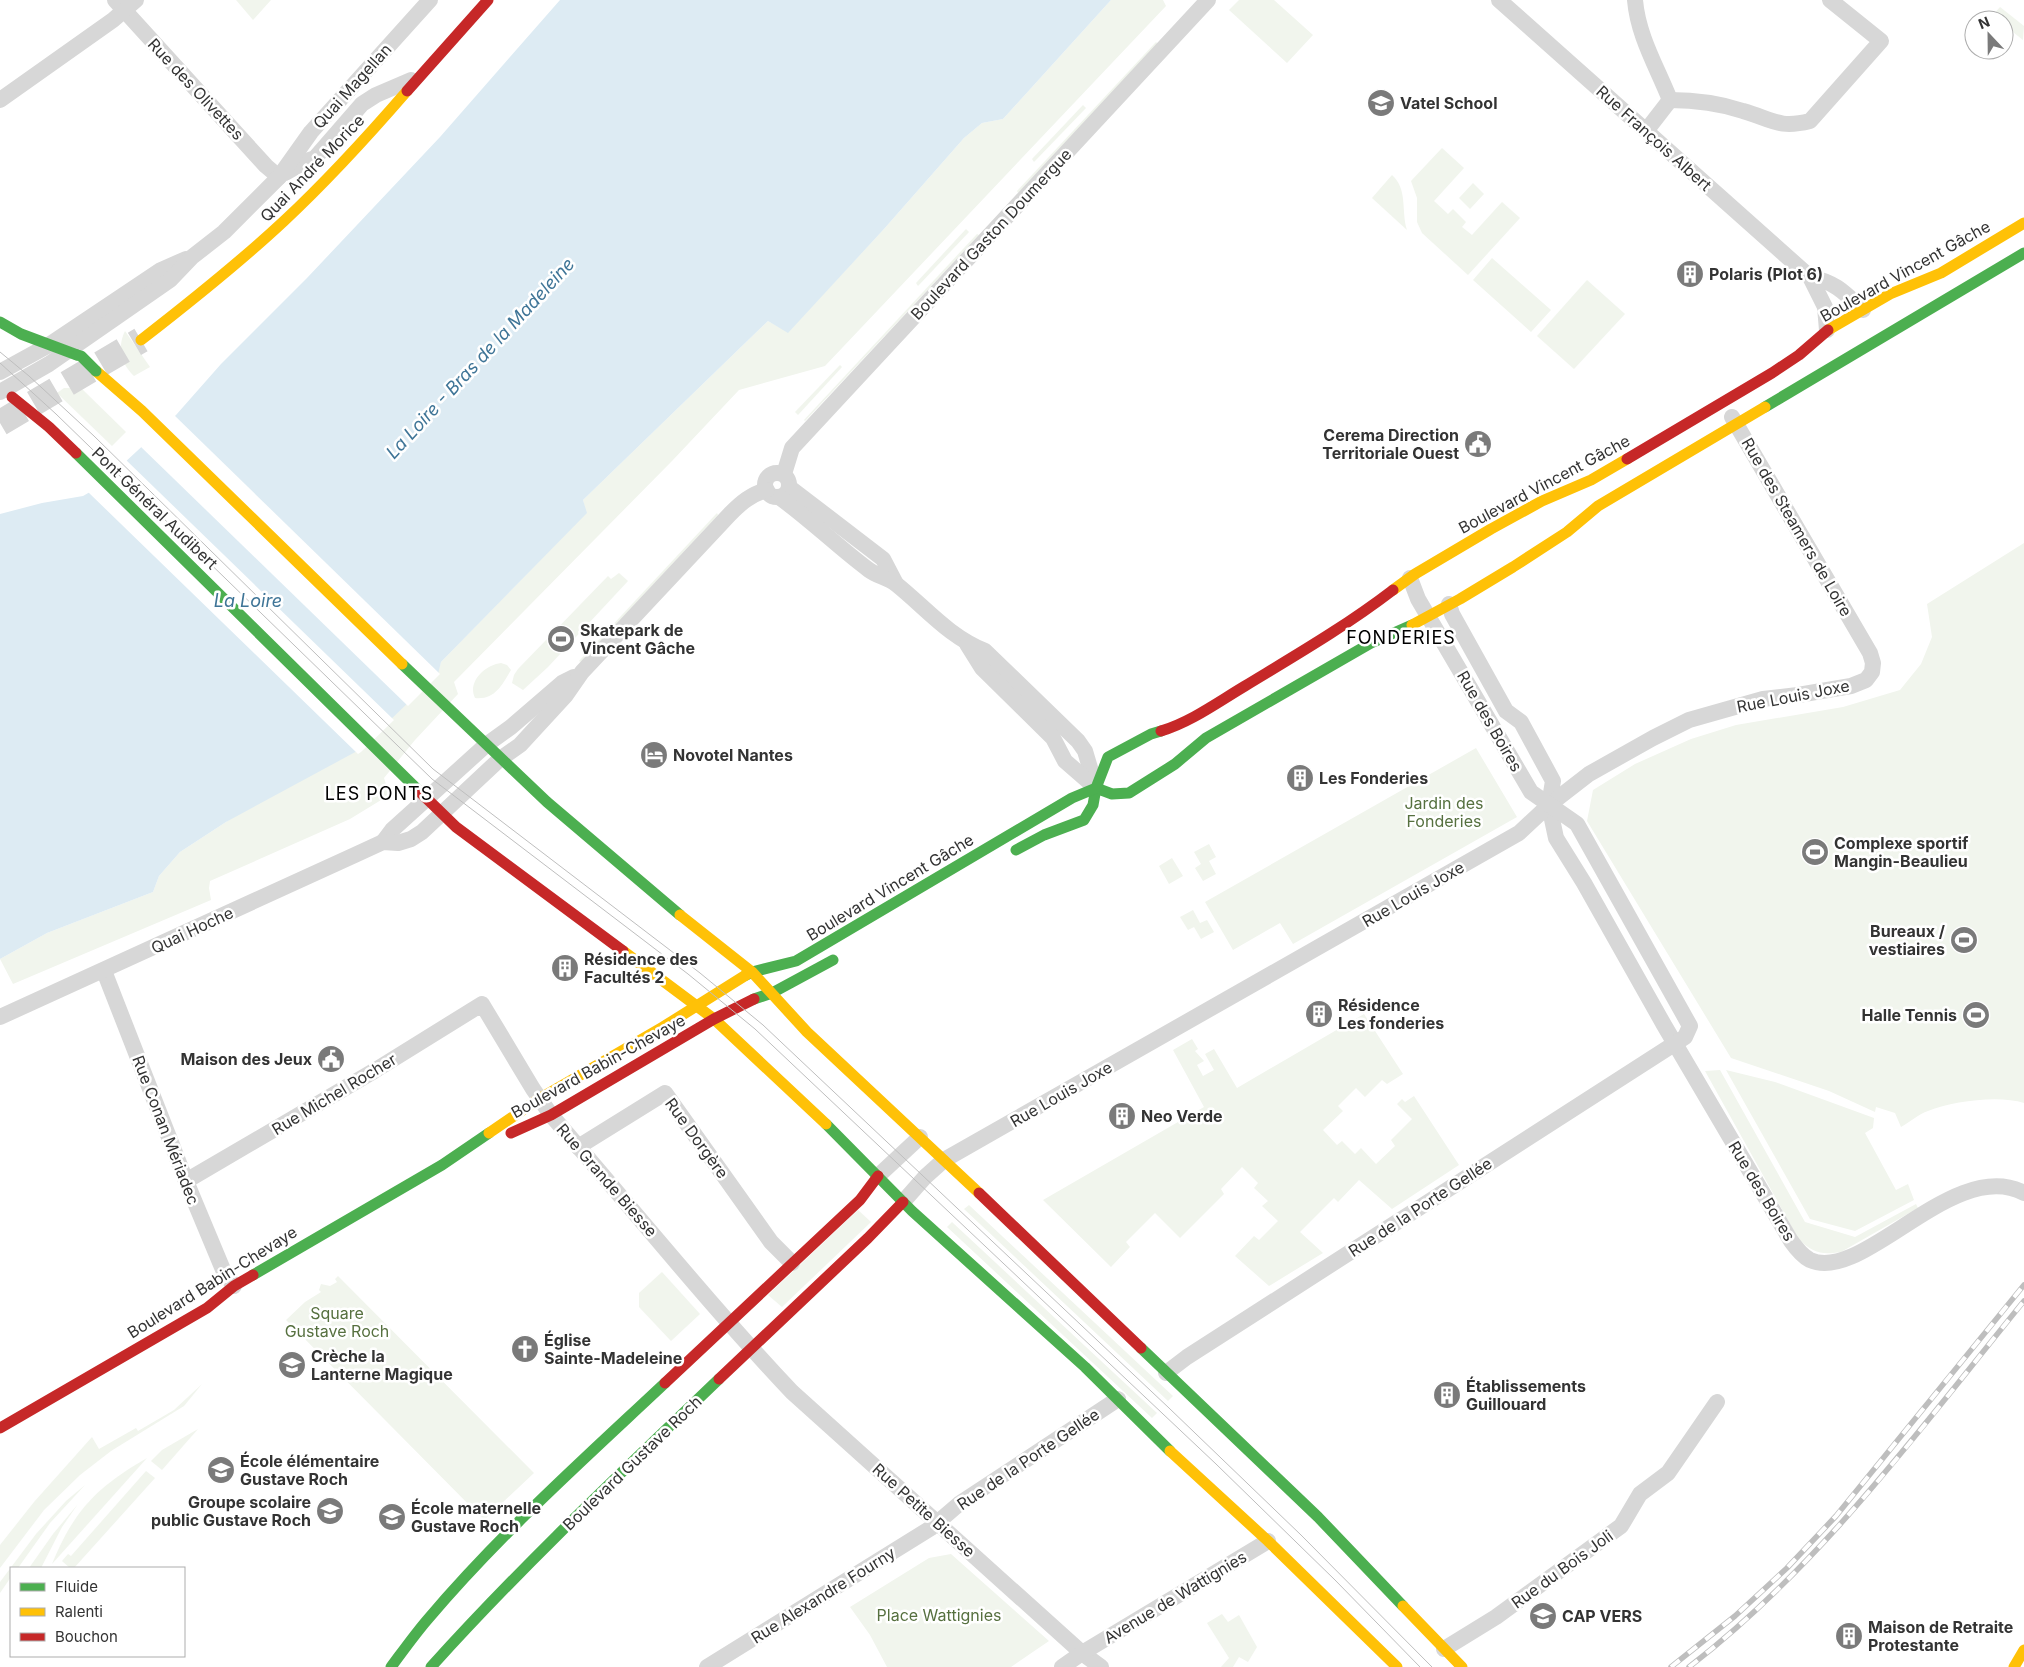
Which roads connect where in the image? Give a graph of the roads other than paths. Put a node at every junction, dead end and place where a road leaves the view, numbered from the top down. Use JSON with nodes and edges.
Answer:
{"nodes":[{"id":1,"x":488,"y":0,"type":"edge"},
{"id":2,"x":1208,"y":0,"type":"edge"},
{"id":3,"x":1499,"y":0,"type":"edge"},
{"id":4,"x":1636,"y":0,"type":"edge"},
{"id":5,"x":1830,"y":0,"type":"edge"},
{"id":6,"x":425,"y":2,"type":"edge"},
{"id":7,"x":125,"y":3,"type":"edge"},
{"id":8,"x":420,"y":76,"type":"junction"},
{"id":9,"x":0,"y":100,"type":"edge"},
{"id":10,"x":1670,"y":100,"type":"junction"},
{"id":11,"x":1646,"y":131,"type":"junction"},
{"id":12,"x":279,"y":177,"type":"junction"},
{"id":13,"x":2024,"y":223,"type":"edge"},
{"id":14,"x":2024,"y":253,"type":"edge"},
{"id":15,"x":1810,"y":277,"type":"junction"},
{"id":16,"x":1863,"y":310,"type":"junction"},
{"id":17,"x":0,"y":322,"type":"edge"},
{"id":18,"x":97,"y":322,"type":"junction"},
{"id":19,"x":1827,"y":330,"type":"junction"},
{"id":20,"x":142,"y":340,"type":"tunnel mouth"},
{"id":21,"x":49,"y":345,"type":"junction"},
{"id":22,"x":71,"y":354,"type":"junction"},
{"id":23,"x":0,"y":372,"type":"edge"},
{"id":24,"x":4,"y":392,"type":"edge"},
{"id":25,"x":1723,"y":402,"type":"junction"},
{"id":26,"x":1736,"y":424,"type":"junction"},
{"id":27,"x":780,"y":487,"type":"junction"},
{"id":28,"x":1410,"y":578,"type":"junction"},
{"id":29,"x":1449,"y":604,"type":"junction"},
{"id":30,"x":1429,"y":615,"type":"junction"},
{"id":31,"x":1870,"y":653,"type":"joint"},
{"id":32,"x":582,"y":672,"type":"junction"},
{"id":33,"x":1506,"y":710,"type":"junction"},
{"id":34,"x":1493,"y":727,"type":"junction"},
{"id":35,"x":486,"y":745,"type":"junction"},
{"id":36,"x":500,"y":759,"type":"junction"},
{"id":37,"x":1096,"y":788,"type":"junction"},
{"id":38,"x":427,"y":799,"type":"junction"},
{"id":39,"x":1549,"y":805,"type":"junction"},
{"id":40,"x":442,"y":814,"type":"junction"},
{"id":41,"x":383,"y":842,"type":"junction"},
{"id":42,"x":1005,"y":857,"type":"dead end"},
{"id":43,"x":846,"y":952,"type":"dead end"},
{"id":44,"x":104,"y":971,"type":"junction"},
{"id":45,"x":752,"y":972,"type":"junction"},
{"id":46,"x":772,"y":994,"type":"junction"},
{"id":47,"x":482,"y":1004,"type":"joint"},
{"id":48,"x":697,"y":1006,"type":"junction"},
{"id":49,"x":0,"y":1017,"type":"edge"},
{"id":50,"x":714,"y":1019,"type":"junction"},
{"id":51,"x":1675,"y":1044,"type":"junction"},
{"id":52,"x":539,"y":1099,"type":"junction"},
{"id":53,"x":551,"y":1115,"type":"junction"},
{"id":54,"x":920,"y":1137,"type":"junction"},
{"id":55,"x":578,"y":1147,"type":"junction"},
{"id":56,"x":944,"y":1160,"type":"junction"},
{"id":57,"x":442,"y":1165,"type":"junction"},
{"id":58,"x":878,"y":1176,"type":"junction"},
{"id":59,"x":186,"y":1181,"type":"junction"},
{"id":60,"x":2024,"y":1193,"type":"edge"},
{"id":61,"x":903,"y":1202,"type":"junction"},
{"id":62,"x":792,"y":1263,"type":"junction"},
{"id":63,"x":234,"y":1286,"type":"junction"},
{"id":64,"x":728,"y":1322,"type":"junction"},
{"id":65,"x":752,"y":1348,"type":"junction"},
{"id":66,"x":1166,"y":1373,"type":"junction"},
{"id":67,"x":1118,"y":1399,"type":"junction"},
{"id":68,"x":1717,"y":1402,"type":"dead end"},
{"id":69,"x":0,"y":1428,"type":"edge"},
{"id":70,"x":938,"y":1521,"type":"junction"},
{"id":71,"x":1268,"y":1541,"type":"junction"},
{"id":72,"x":1444,"y":1648,"type":"junction"},
{"id":73,"x":2023,"y":1652,"type":"edge"},
{"id":74,"x":1082,"y":1653,"type":"junction"},
{"id":75,"x":391,"y":1667,"type":"edge"},
{"id":76,"x":431,"y":1667,"type":"edge"},
{"id":77,"x":707,"y":1667,"type":"edge"},
{"id":78,"x":1062,"y":1667,"type":"edge"},
{"id":79,"x":1101,"y":1667,"type":"edge"},
{"id":80,"x":1397,"y":1667,"type":"edge"},
{"id":81,"x":1462,"y":1667,"type":"edge"},
{"id":82,"x":2014,"y":1667,"type":"edge"}],
"edges":[{"from":1,"to":8,"type":"main road","name":"Quai André Morice"},
{"from":2,"to":27,"type":"street","name":"Boulevard Gaston Doumergue"},
{"from":3,"to":11,"type":"street","name":"Rue François Albert"},
{"from":4,"to":10,"type":"street"},
{"from":5,"to":10,"type":"street"},
{"from":6,"to":12,"type":"street","name":"Quai Magellan"},
{"from":7,"to":9,"type":"street"},
{"from":7,"to":12,"type":"street","name":"Rue des Olivettes"},
{"from":8,"to":12,"type":"street","name":"Quai Magellan"},
{"from":8,"to":20,"type":"main road","name":"Quai André Morice"},
{"from":10,"to":11,"type":"street"},
{"from":11,"to":15,"type":"street","name":"Rue François Albert"},
{"from":12,"to":18,"type":"street","name":"Quai Magellan"},
{"from":13,"to":16,"type":"main road","name":"Boulevard Vincent Gâche"},
{"from":14,"to":26,"type":"main road"},
{"from":15,"to":16,"type":"street","name":"Rue François Albert"},
{"from":15,"to":19,"type":"street","name":"Rue François Albert"},
{"from":16,"to":19,"type":"main road","name":"Boulevard Vincent Gâche"},
{"from":17,"to":21,"type":"main road"},
{"from":18,"to":21,"type":"street"},
{"from":18,"to":22,"type":"street"},
{"from":19,"to":25,"type":"main road","name":"Boulevard Vincent Gâche"},
{"from":21,"to":22,"type":"main road"},
{"from":21,"to":23,"type":"street"},
{"from":22,"to":24,"type":"street"},
{"from":22,"to":35,"type":"main road","bridge":true},
{"from":24,"to":38,"type":"main road","name":"Pont Général Audibert","bridge":true},
{"from":25,"to":26,"type":"street","name":"Rue des Steamers de Loire"},
{"from":25,"to":28,"type":"main road","name":"Boulevard Vincent Gâche"},
{"from":26,"to":29,"type":"main road"},
{"from":26,"to":31,"type":"street","name":"Rue des Steamers de Loire"},
{"from":27,"to":32,"type":"street"},
{"from":27,"to":37,"type":"street"},
{"from":28,"to":30,"type":"street","name":"Rue des Boires"},
{"from":28,"to":37,"type":"main road","name":"Boulevard Vincent Gâche"},
{"from":29,"to":30,"type":"main road"},
{"from":29,"to":33,"type":"street","name":"Rue des Boires"},
{"from":30,"to":34,"type":"street","name":"Rue des Boires"},
{"from":30,"to":37,"type":"main road"},
{"from":31,"to":39,"type":"street","name":"Rue Louis Joxe"},
{"from":32,"to":35,"type":"street"},
{"from":32,"to":36,"type":"street"},
{"from":33,"to":34,"type":"street"},
{"from":33,"to":39,"type":"street","name":"Rue des Boires"},
{"from":34,"to":39,"type":"street","name":"Rue des Boires"},
{"from":35,"to":36,"type":"main road"},
{"from":35,"to":38,"type":"street"},
{"from":36,"to":40,"type":"street"},
{"from":36,"to":45,"type":"main road"},
{"from":37,"to":42,"type":"main road","name":"Boulevard Vincent Gâche"},
{"from":37,"to":45,"type":"main road","name":"Boulevard Vincent Gâche"},
{"from":38,"to":40,"type":"main road","name":"Pont Général Audibert"},
{"from":38,"to":41,"type":"street"},
{"from":39,"to":51,"type":"street","name":"Rue des Boires"},
{"from":39,"to":51,"type":"street","name":"Rue des Boires"},
{"from":39,"to":56,"type":"street","name":"Rue Louis Joxe"},
{"from":40,"to":41,"type":"street"},
{"from":40,"to":48,"type":"main road","name":"Pont Général Audibert"},
{"from":41,"to":44,"type":"street","name":"Quai Hoche"},
{"from":43,"to":46,"type":"main road","name":"Boulevard Vincent Gâche"},
{"from":44,"to":49,"type":"street","name":"Quai Hoche"},
{"from":44,"to":59,"type":"street","name":"Rue Conan Mériadec"},
{"from":45,"to":46,"type":"main road"},
{"from":45,"to":48,"type":"main road","name":"Boulevard Vincent Gâche"},
{"from":46,"to":50,"type":"main road","name":"Boulevard Vincent Gâche"},
{"from":46,"to":54,"type":"main road"},
{"from":47,"to":52,"type":"street","name":"Rue Grande Biesse"},
{"from":47,"to":59,"type":"street","name":"Rue Michel Rocher"},
{"from":48,"to":50,"type":"main road","name":"Pont Général Audibert"},
{"from":48,"to":52,"type":"main road","name":"Boulevard Babin-Chevaye"},
{"from":50,"to":53,"type":"main road","name":"Boulevard Babin-Chevaye"},
{"from":50,"to":58,"type":"main road","name":"Pont Général Audibert"},
{"from":51,"to":60,"type":"street","name":"Rue des Boires"},
{"from":51,"to":66,"type":"street","name":"Rue de la Porte Gellée"},
{"from":52,"to":53,"type":"street","name":"Rue Grande Biesse"},
{"from":52,"to":57,"type":"main road","name":"Boulevard Babin-Chevaye"},
{"from":53,"to":55,"type":"street","name":"Rue Grande Biesse"},
{"from":53,"to":57,"type":"main road","name":"Boulevard Babin-Chevaye"},
{"from":54,"to":56,"type":"main road"},
{"from":54,"to":58,"type":"street"},
{"from":55,"to":62,"type":"street","name":"Rue Dorgère"},
{"from":55,"to":64,"type":"street","name":"Rue Grande Biesse"},
{"from":56,"to":61,"type":"street","name":"Rue Louis Joxe"},
{"from":56,"to":66,"type":"main road"},
{"from":57,"to":63,"type":"main road","name":"Boulevard Babin-Chevaye"},
{"from":58,"to":61,"type":"main road","name":"Pont Général Audibert"},
{"from":58,"to":62,"type":"main road"},
{"from":59,"to":63,"type":"street","name":"Rue Conan Mériadec"},
{"from":61,"to":65,"type":"main road","name":"Boulevard Gustave Roch"},
{"from":61,"to":67,"type":"main road","name":"Pont Général Audibert"},
{"from":62,"to":64,"type":"main road"},
{"from":63,"to":69,"type":"main road","name":"Boulevard Babin-Chevaye"},
{"from":64,"to":65,"type":"street"},
{"from":64,"to":75,"type":"main road"},
{"from":65,"to":70,"type":"street","name":"Rue Petite Biesse"},
{"from":65,"to":76,"type":"main road","name":"Boulevard Gustave Roch"},
{"from":66,"to":72,"type":"main road"},
{"from":67,"to":70,"type":"street","name":"Rue de la Porte Gellée"},
{"from":67,"to":71,"type":"main road","name":"Pont Général Audibert"},
{"from":68,"to":72,"type":"street","name":"Rue du Bois Joli"},
{"from":70,"to":74,"type":"street","name":"Rue Petite Biesse"},
{"from":70,"to":77,"type":"street","name":"Rue Alexandre Fourny"},
{"from":71,"to":74,"type":"street","name":"Avenue de Wattignies"},
{"from":71,"to":80,"type":"main road","name":"Pont Général Audibert"},
{"from":72,"to":81,"type":"main road"},
{"from":73,"to":82,"type":"main road"},
{"from":74,"to":78,"type":"street","name":"Avenue de Wattignies"},
{"from":74,"to":79,"type":"street","name":"Rue Petite Biesse"}]}
